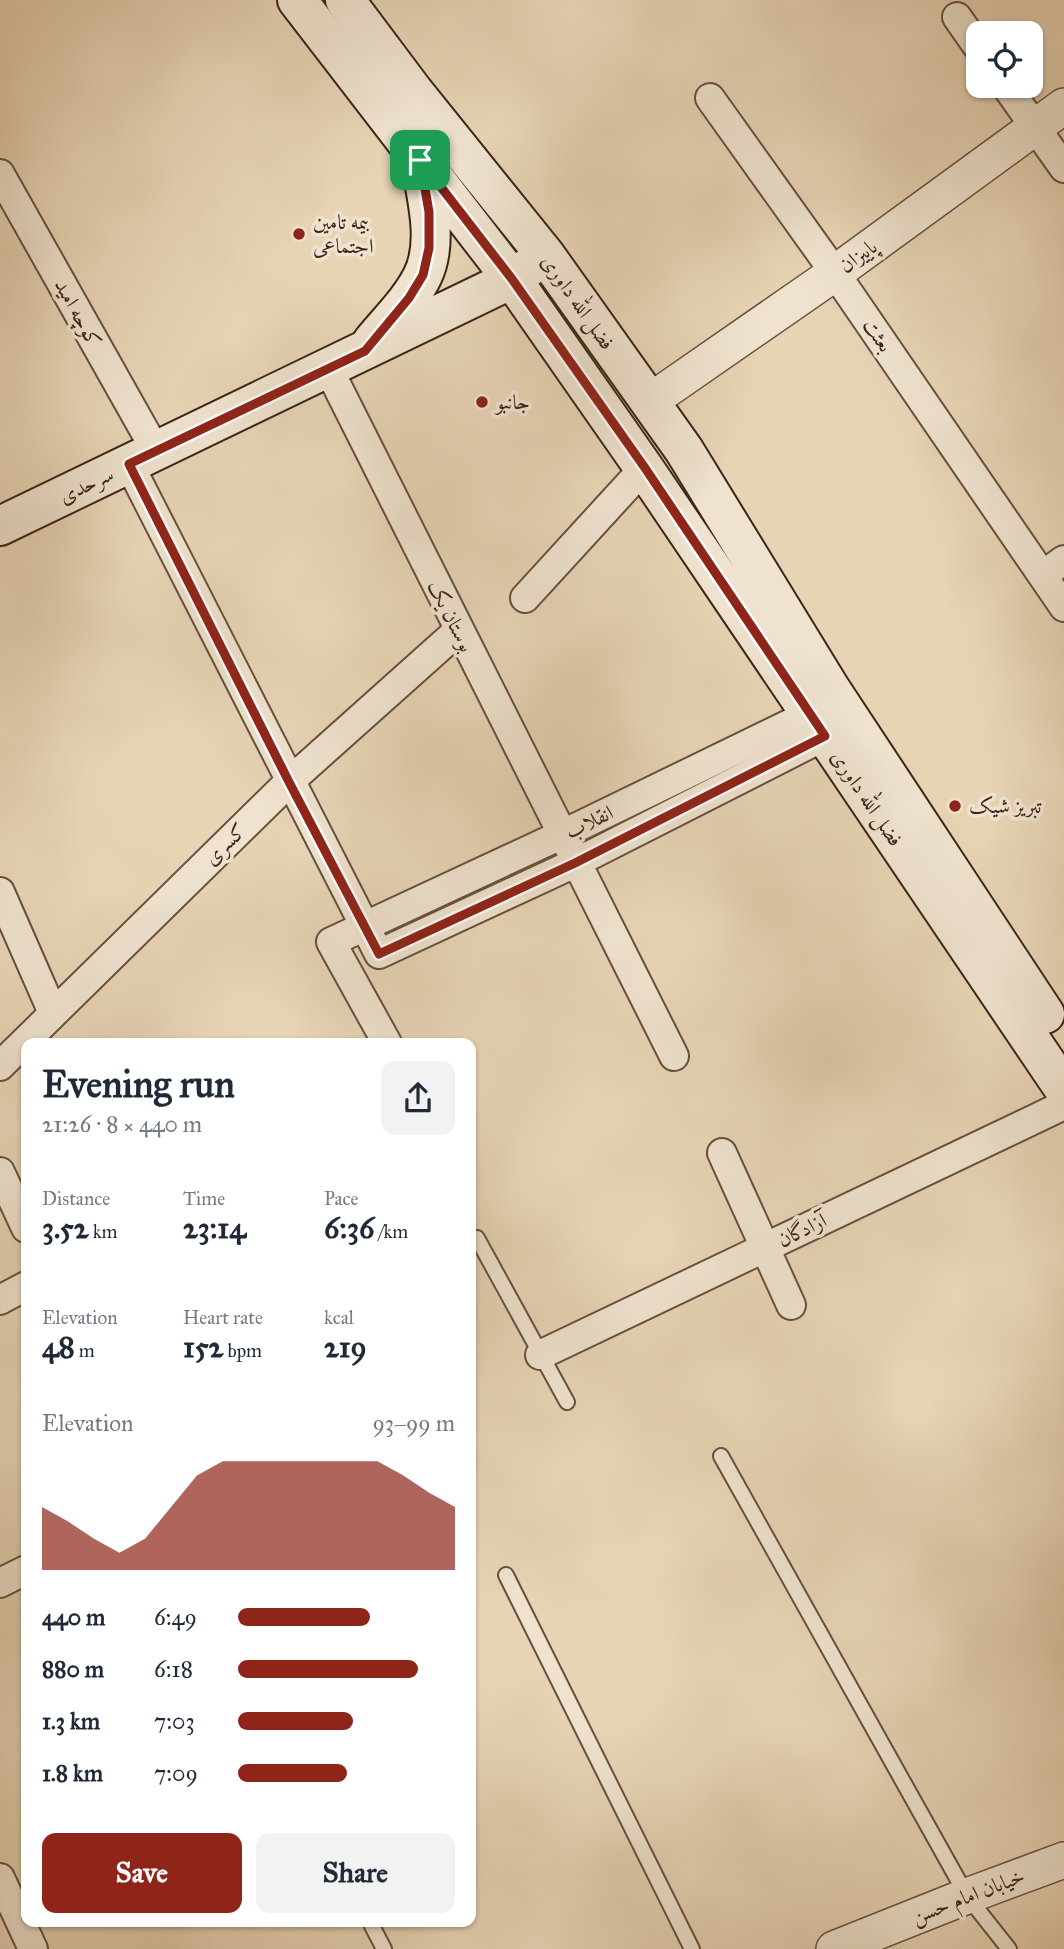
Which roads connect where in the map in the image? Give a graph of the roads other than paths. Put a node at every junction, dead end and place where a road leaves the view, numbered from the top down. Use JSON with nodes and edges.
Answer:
{"nodes":[{"id":1,"x":297,"y":0,"type":"edge"},
{"id":2,"x":345,"y":0,"type":"edge"},
{"id":3,"x":957,"y":17,"type":"dead end"},
{"id":4,"x":966,"y":30,"type":"edge"},
{"id":5,"x":709,"y":98,"type":"dead end"},
{"id":6,"x":1014,"y":98,"type":"edge"},
{"id":7,"x":1064,"y":106,"type":"edge"},
{"id":8,"x":1035,"y":127,"type":"junction"},
{"id":9,"x":420,"y":160,"type":"junction"},
{"id":10,"x":1064,"y":168,"type":"edge"},
{"id":11,"x":0,"y":174,"type":"edge"},
{"id":12,"x":546,"y":256,"type":"junction"},
{"id":13,"x":835,"y":273,"type":"junction"},
{"id":14,"x":512,"y":279,"type":"junction"},
{"id":15,"x":365,"y":351,"type":"junction"},
{"id":16,"x":328,"y":368,"type":"junction"},
{"id":17,"x":649,"y":402,"type":"junction"},
{"id":18,"x":142,"y":458,"type":"junction"},
{"id":19,"x":645,"y":468,"type":"junction"},
{"id":20,"x":0,"y":527,"type":"edge"},
{"id":21,"x":1054,"y":567,"type":"edge"},
{"id":22,"x":525,"y":598,"type":"dead end"},
{"id":23,"x":1064,"y":607,"type":"edge"},
{"id":24,"x":459,"y":630,"type":"junction"},
{"id":25,"x":818,"y":725,"type":"junction"},
{"id":26,"x":289,"y":782,"type":"junction"},
{"id":27,"x":561,"y":835,"type":"junction"},
{"id":28,"x":575,"y":863,"type":"junction"},
{"id":29,"x":0,"y":892,"type":"edge"},
{"id":30,"x":366,"y":926,"type":"junction"},
{"id":31,"x":379,"y":954,"type":"joint"},
{"id":32,"x":53,"y":1013,"type":"junction"},
{"id":33,"x":28,"y":1038,"type":"edge"},
{"id":34,"x":384,"y":1038,"type":"edge"},
{"id":35,"x":1064,"y":1042,"type":"edge"},
{"id":36,"x":21,"y":1045,"type":"edge"},
{"id":37,"x":674,"y":1056,"type":"dead end"},
{"id":38,"x":0,"y":1066,"type":"edge"},
{"id":39,"x":1064,"y":1088,"type":"edge"},
{"id":40,"x":1064,"y":1105,"type":"edge"},
{"id":41,"x":722,"y":1153,"type":"dead end"},
{"id":42,"x":0,"y":1172,"type":"edge"},
{"id":43,"x":21,"y":1217,"type":"edge"},
{"id":44,"x":477,"y":1238,"type":"dead end"},
{"id":45,"x":765,"y":1248,"type":"junction"},
{"id":46,"x":21,"y":1289,"type":"edge"},
{"id":47,"x":0,"y":1300,"type":"edge"},
{"id":48,"x":791,"y":1305,"type":"dead end"},
{"id":49,"x":540,"y":1355,"type":"junction"},
{"id":50,"x":567,"y":1402,"type":"dead end"},
{"id":51,"x":721,"y":1456,"type":"dead end"},
{"id":52,"x":21,"y":1572,"type":"edge"},
{"id":53,"x":506,"y":1575,"type":"dead end"},
{"id":54,"x":0,"y":1583,"type":"edge"},
{"id":55,"x":1064,"y":1860,"type":"edge"},
{"id":56,"x":0,"y":1878,"type":"edge"},
{"id":57,"x":967,"y":1896,"type":"junction"},
{"id":58,"x":21,"y":1923,"type":"edge"},
{"id":59,"x":23,"y":1927,"type":"edge"},
{"id":60,"x":373,"y":1927,"type":"edge"},
{"id":61,"x":33,"y":1949,"type":"edge"},
{"id":62,"x":384,"y":1949,"type":"edge"},
{"id":63,"x":692,"y":1949,"type":"edge"},
{"id":64,"x":834,"y":1949,"type":"edge"},
{"id":65,"x":1009,"y":1949,"type":"edge"}],
"edges":[{"from":1,"to":9,"type":"main road","name":"فضل الله داوری"},
{"from":2,"to":12,"type":"main road","name":"فضل الله داوری"},
{"from":3,"to":4,"type":"street"},
{"from":5,"to":13,"type":"street","name":"بعثت"},
{"from":6,"to":8,"type":"street"},
{"from":7,"to":8,"type":"street","name":"پاییزان"},
{"from":8,"to":10,"type":"street"},
{"from":8,"to":13,"type":"street","name":"پاییزان"},
{"from":9,"to":14,"type":"main road","name":"فضل الله داوری"},
{"from":9,"to":15,"type":"main road"},
{"from":11,"to":18,"type":"street","name":"کوچه امید"},
{"from":12,"to":14,"type":"main road","name":"سرحدی"},
{"from":12,"to":17,"type":"main road","name":"فضل الله داوری"},
{"from":13,"to":17,"type":"street","name":"پاییزان"},
{"from":13,"to":21,"type":"street","name":"بعثت"},
{"from":14,"to":15,"type":"main road","name":"سرحدی"},
{"from":14,"to":19,"type":"main road","name":"فضل الله داوری"},
{"from":15,"to":16,"type":"main road","name":"سرحدی"},
{"from":16,"to":18,"type":"main road","name":"سرحدی"},
{"from":16,"to":24,"type":"street","name":"بوستان یک"},
{"from":17,"to":35,"type":"main road","name":"فضل الله داوری"},
{"from":18,"to":20,"type":"main road","name":"سرحدی"},
{"from":18,"to":26,"type":"street","name":"کوچه امید"},
{"from":19,"to":22,"type":"street"},
{"from":19,"to":25,"type":"main road","name":"فضل الله داوری"},
{"from":21,"to":23,"type":"street","name":"بعثت"},
{"from":24,"to":26,"type":"street","name":"کسری"},
{"from":24,"to":27,"type":"street","name":"بوستان یک"},
{"from":25,"to":27,"type":"street","name":"انقلاب"},
{"from":25,"to":28,"type":"street","name":"انقلاب"},
{"from":25,"to":39,"type":"main road","name":"فضل الله داوری"},
{"from":26,"to":30,"type":"street","name":"کوچه امید"},
{"from":26,"to":32,"type":"street","name":"کسری"},
{"from":27,"to":28,"type":"street","name":"بوستان یک"},
{"from":27,"to":30,"type":"street","name":"انقلاب"},
{"from":28,"to":31,"type":"street","name":"انقلاب"},
{"from":28,"to":37,"type":"street","name":"بوستان یک"},
{"from":29,"to":32,"type":"street"},
{"from":30,"to":31,"type":"street","name":"کوچه امید"},
{"from":30,"to":34,"type":"street","name":"انقلاب"},
{"from":32,"to":33,"type":"street","name":"کسری"},
{"from":36,"to":38,"type":"street","name":"کسری"},
{"from":40,"to":45,"type":"street","name":"آزادگان"},
{"from":41,"to":45,"type":"street"},
{"from":42,"to":43,"type":"street"},
{"from":44,"to":49,"type":"lane"},
{"from":45,"to":48,"type":"street"},
{"from":45,"to":49,"type":"street","name":"آزادگان"},
{"from":46,"to":47,"type":"street"},
{"from":49,"to":50,"type":"lane"},
{"from":51,"to":57,"type":"lane"},
{"from":52,"to":54,"type":"street"},
{"from":53,"to":63,"type":"lane"},
{"from":55,"to":57,"type":"street","name":"خیابان امام حسن"},
{"from":56,"to":58,"type":"street"},
{"from":57,"to":64,"type":"street","name":"خیابان امام حسن"},
{"from":57,"to":65,"type":"lane"},
{"from":59,"to":61,"type":"street"},
{"from":60,"to":62,"type":"lane"}]}
